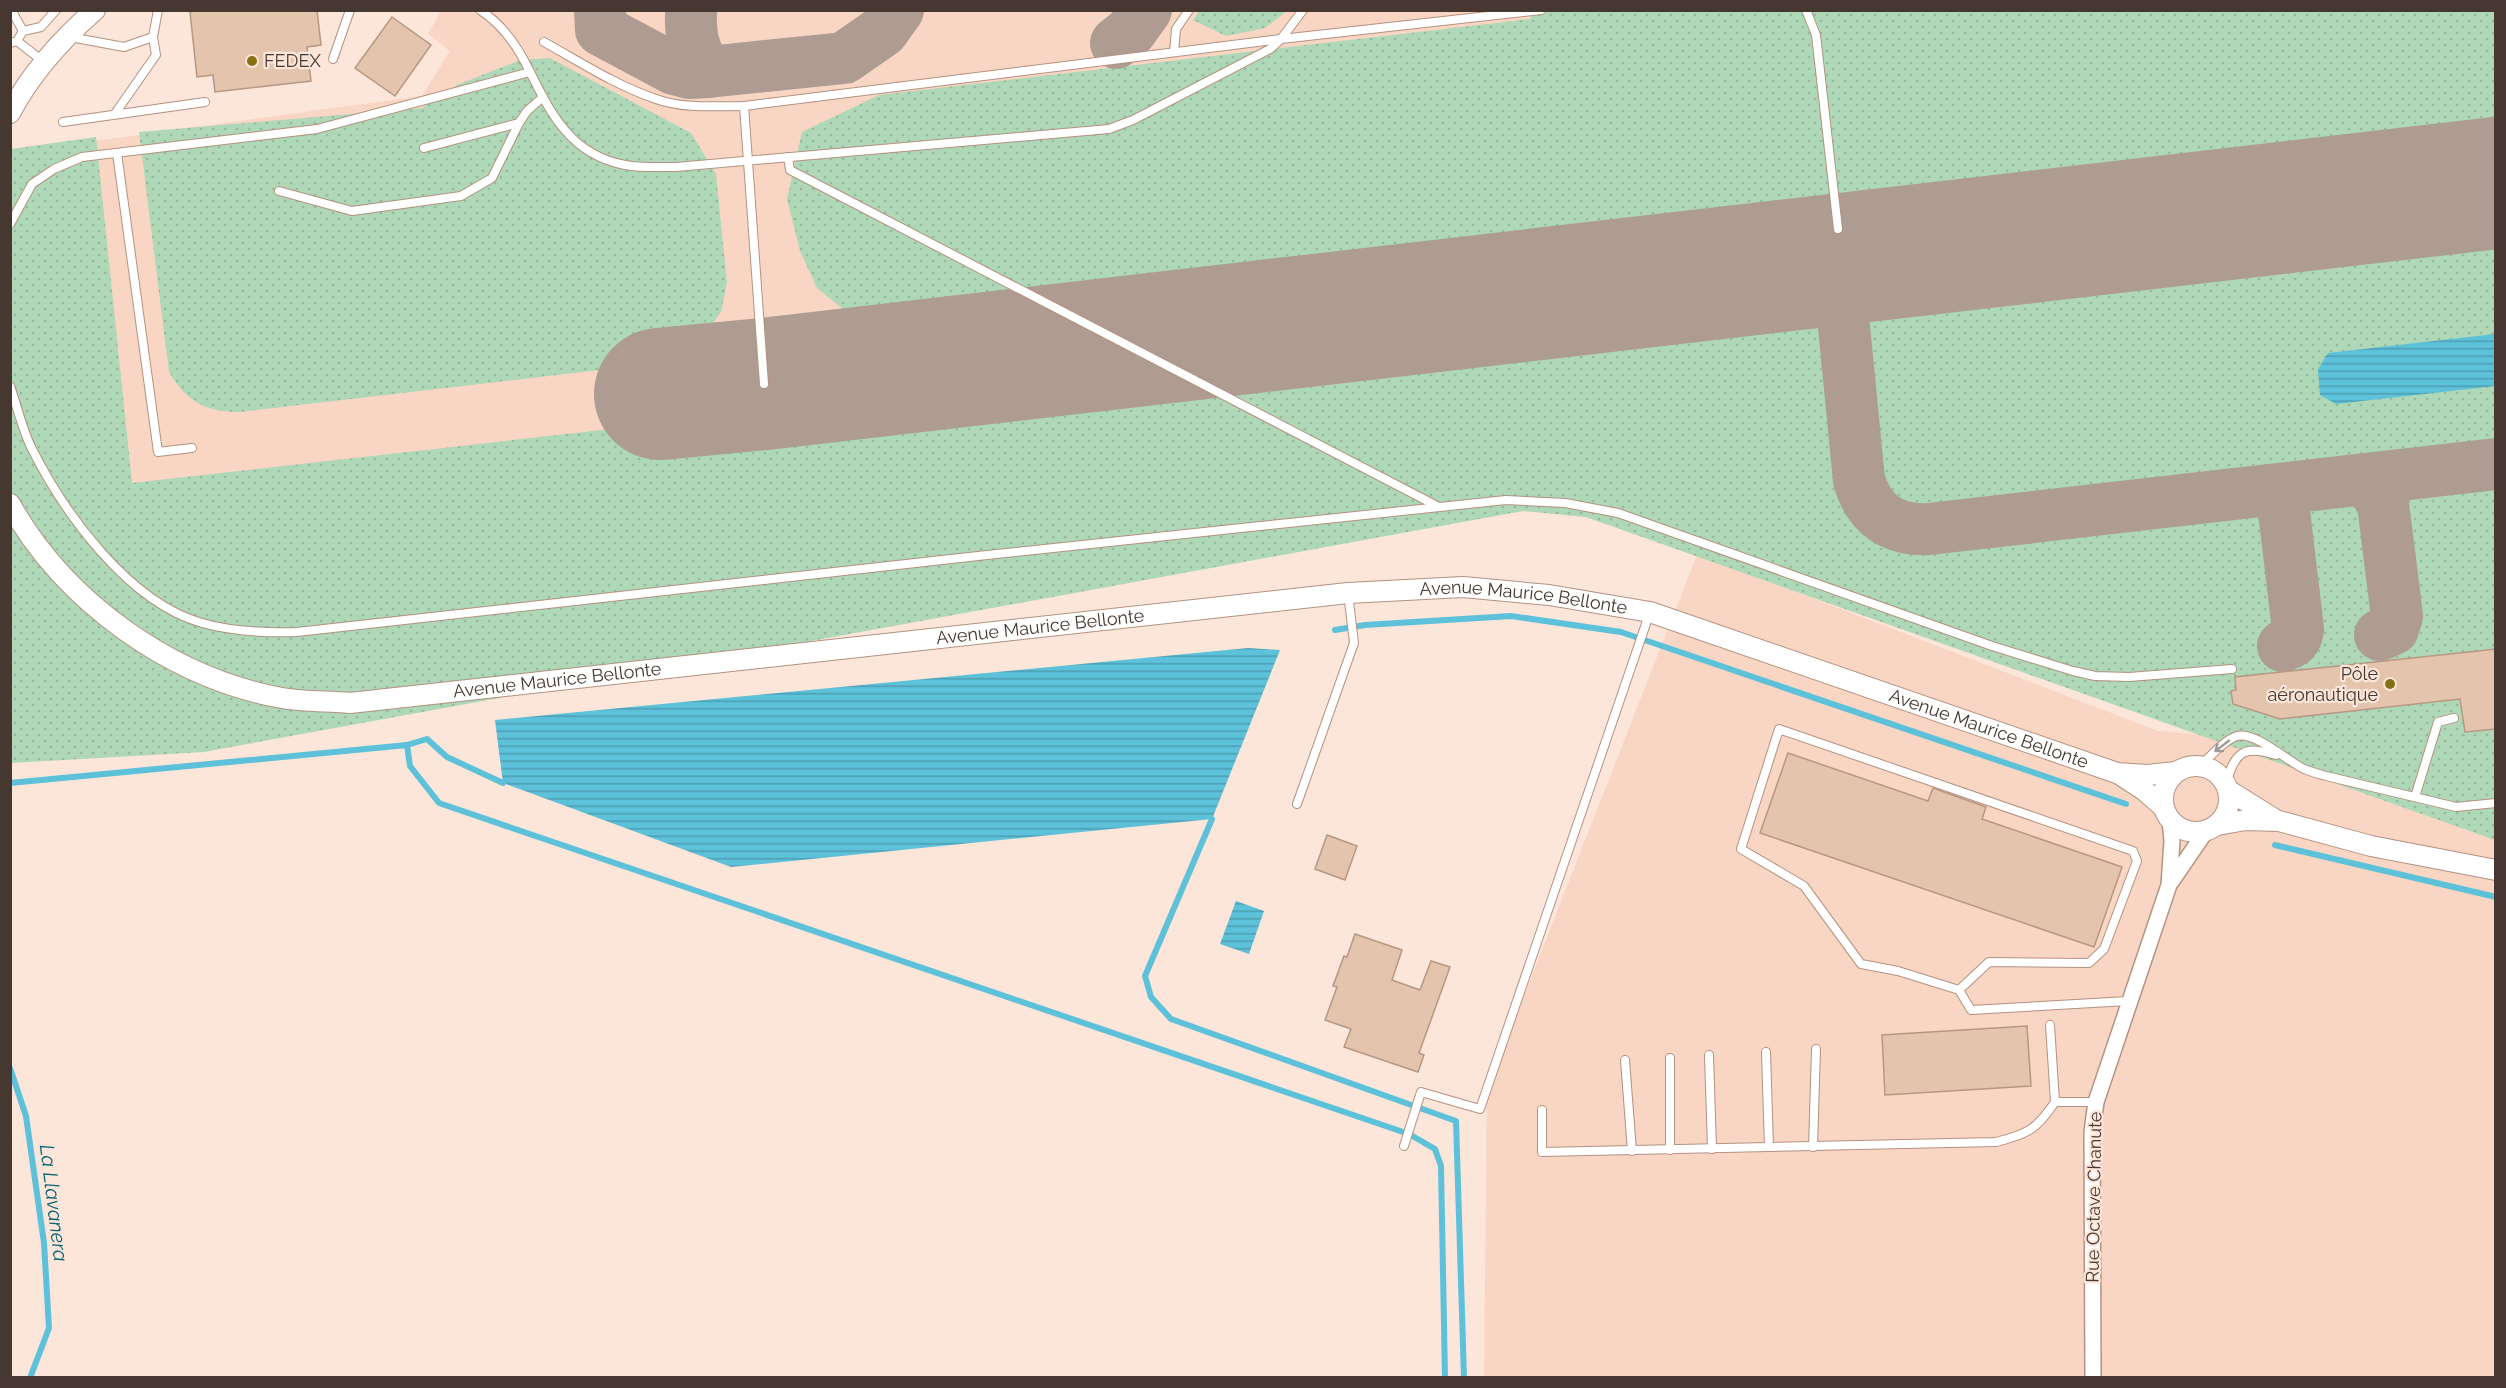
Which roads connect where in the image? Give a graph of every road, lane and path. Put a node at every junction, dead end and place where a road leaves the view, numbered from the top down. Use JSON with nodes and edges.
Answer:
{"nodes":[{"id":1,"x":14,"y":10,"type":"edge"},
{"id":2,"x":56,"y":10,"type":"edge"},
{"id":3,"x":95,"y":10,"type":"edge"},
{"id":4,"x":158,"y":10,"type":"edge"},
{"id":5,"x":350,"y":10,"type":"edge"},
{"id":6,"x":1189,"y":10,"type":"edge"},
{"id":7,"x":1303,"y":10,"type":"edge"},
{"id":8,"x":1541,"y":10,"type":"edge"},
{"id":9,"x":1806,"y":10,"type":"edge"},
{"id":10,"x":483,"y":11,"type":"edge"},
{"id":11,"x":1500,"y":13,"type":"edge"},
{"id":12,"x":23,"y":31,"type":"junction"},
{"id":13,"x":68,"y":36,"type":"junction"},
{"id":14,"x":153,"y":37,"type":"junction"},
{"id":15,"x":1281,"y":39,"type":"junction"},
{"id":16,"x":14,"y":42,"type":"edge"},
{"id":17,"x":544,"y":42,"type":"dead end"},
{"id":18,"x":1174,"y":52,"type":"junction"},
{"id":19,"x":333,"y":59,"type":"dead end"},
{"id":20,"x":44,"y":63,"type":"junction"},
{"id":21,"x":530,"y":72,"type":"junction"},
{"id":22,"x":543,"y":97,"type":"junction"},
{"id":23,"x":205,"y":102,"type":"dead end"},
{"id":24,"x":744,"y":106,"type":"junction"},
{"id":25,"x":10,"y":113,"type":"edge"},
{"id":26,"x":114,"y":115,"type":"junction"},
{"id":27,"x":63,"y":122,"type":"dead end"},
{"id":28,"x":519,"y":123,"type":"junction"},
{"id":29,"x":424,"y":148,"type":"dead end"},
{"id":30,"x":117,"y":153,"type":"junction"},
{"id":31,"x":788,"y":157,"type":"junction"},
{"id":32,"x":749,"y":160,"type":"junction"},
{"id":33,"x":279,"y":191,"type":"dead end"},
{"id":34,"x":10,"y":224,"type":"edge"},
{"id":35,"x":1838,"y":229,"type":"dead end"},
{"id":36,"x":764,"y":384,"type":"dead end"},
{"id":37,"x":10,"y":386,"type":"edge"},
{"id":38,"x":192,"y":448,"type":"dead end"},
{"id":39,"x":10,"y":504,"type":"edge"},
{"id":40,"x":1438,"y":507,"type":"junction"},
{"id":41,"x":1348,"y":593,"type":"junction"},
{"id":42,"x":1648,"y":619,"type":"junction"},
{"id":43,"x":2232,"y":669,"type":"dead end"},
{"id":44,"x":2454,"y":718,"type":"dead end"},
{"id":45,"x":2283,"y":758,"type":"junction"},
{"id":46,"x":2200,"y":766,"type":"junction"},
{"id":47,"x":2176,"y":772,"type":"junction"},
{"id":48,"x":2117,"y":773,"type":"junction"},
{"id":49,"x":2227,"y":787,"type":"junction"},
{"id":50,"x":2415,"y":797,"type":"junction"},
{"id":51,"x":2496,"y":803,"type":"edge"},
{"id":52,"x":1297,"y":804,"type":"dead end"},
{"id":53,"x":2167,"y":814,"type":"junction"},
{"id":54,"x":2279,"y":821,"type":"junction"},
{"id":55,"x":2212,"y":828,"type":"junction"},
{"id":56,"x":2496,"y":870,"type":"edge"},
{"id":57,"x":2169,"y":885,"type":"junction"},
{"id":58,"x":1959,"y":990,"type":"junction"},
{"id":59,"x":2128,"y":1001,"type":"junction"},
{"id":60,"x":2050,"y":1025,"type":"dead end"},
{"id":61,"x":1816,"y":1049,"type":"dead end"},
{"id":62,"x":1766,"y":1052,"type":"dead end"},
{"id":63,"x":1709,"y":1055,"type":"dead end"},
{"id":64,"x":1670,"y":1058,"type":"dead end"},
{"id":65,"x":1625,"y":1060,"type":"dead end"},
{"id":66,"x":2055,"y":1102,"type":"junction"},
{"id":67,"x":2096,"y":1102,"type":"junction"},
{"id":68,"x":1542,"y":1110,"type":"dead end"},
{"id":69,"x":1404,"y":1146,"type":"dead end"},
{"id":70,"x":1813,"y":1146,"type":"junction"},
{"id":71,"x":1769,"y":1147,"type":"junction"},
{"id":72,"x":1712,"y":1149,"type":"junction"},
{"id":73,"x":1670,"y":1150,"type":"junction"},
{"id":74,"x":1632,"y":1151,"type":"junction"},
{"id":75,"x":2092,"y":1377,"type":"edge"}],
"edges":[{"from":1,"to":12,"type":"lane"},
{"from":2,"to":12,"type":"lane"},
{"from":3,"to":13,"type":"street"},
{"from":4,"to":14,"type":"lane"},
{"from":5,"to":19,"type":"lane"},
{"from":6,"to":18,"type":"lane"},
{"from":7,"to":15,"type":"lane"},
{"from":8,"to":11,"type":"lane"},
{"from":9,"to":35,"type":"lane"},
{"from":10,"to":21,"type":"lane"},
{"from":11,"to":15,"type":"lane"},
{"from":12,"to":16,"type":"lane"},
{"from":13,"to":14,"type":"lane"},
{"from":13,"to":20,"type":"street"},
{"from":14,"to":26,"type":"lane"},
{"from":15,"to":18,"type":"lane"},
{"from":15,"to":31,"type":"lane"},
{"from":16,"to":20,"type":"lane"},
{"from":17,"to":24,"type":"lane"},
{"from":18,"to":24,"type":"lane"},
{"from":20,"to":25,"type":"street"},
{"from":21,"to":22,"type":"lane"},
{"from":21,"to":30,"type":"lane"},
{"from":22,"to":28,"type":"lane"},
{"from":22,"to":32,"type":"lane"},
{"from":23,"to":26,"type":"lane"},
{"from":24,"to":32,"type":"lane"},
{"from":26,"to":27,"type":"lane"},
{"from":28,"to":29,"type":"lane"},
{"from":28,"to":33,"type":"lane"},
{"from":30,"to":34,"type":"lane"},
{"from":30,"to":38,"type":"lane"},
{"from":31,"to":32,"type":"lane"},
{"from":31,"to":40,"type":"lane"},
{"from":32,"to":36,"type":"lane"},
{"from":37,"to":40,"type":"lane"},
{"from":39,"to":41,"type":"street","name":"Avenue Maurice Bellonte"},
{"from":40,"to":43,"type":"lane"},
{"from":41,"to":42,"type":"street","name":"Avenue Maurice Bellonte"},
{"from":41,"to":52,"type":"lane"},
{"from":42,"to":48,"type":"street","name":"Avenue Maurice Bellonte"},
{"from":42,"to":69,"type":"lane"},
{"from":44,"to":50,"type":"lane"},
{"from":45,"to":46,"type":"lane","one_way":true},
{"from":45,"to":49,"type":"lane"},
{"from":45,"to":50,"type":"lane"},
{"from":46,"to":47,"type":"street"},
{"from":46,"to":49,"type":"street"},
{"from":47,"to":48,"type":"street","name":"Avenue Maurice Bellonte"},
{"from":47,"to":53,"type":"street"},
{"from":48,"to":53,"type":"street","name":"Avenue Maurice Bellonte"},
{"from":49,"to":54,"type":"street"},
{"from":49,"to":55,"type":"street"},
{"from":50,"to":51,"type":"lane"},
{"from":53,"to":55,"type":"street"},
{"from":53,"to":57,"type":"street","name":"Rue Octave Chanute"},
{"from":54,"to":55,"type":"street"},
{"from":54,"to":56,"type":"street"},
{"from":55,"to":57,"type":"street","name":"Rue Octave Chanute"},
{"from":57,"to":59,"type":"street","name":"Rue Octave Chanute"},
{"from":58,"to":58,"type":"lane"},
{"from":58,"to":59,"type":"lane"},
{"from":59,"to":67,"type":"street","name":"Rue Octave Chanute"},
{"from":60,"to":66,"type":"lane"},
{"from":61,"to":70,"type":"lane"},
{"from":62,"to":71,"type":"lane"},
{"from":63,"to":72,"type":"lane"},
{"from":64,"to":73,"type":"lane"},
{"from":65,"to":74,"type":"lane"},
{"from":66,"to":67,"type":"lane"},
{"from":66,"to":70,"type":"lane"},
{"from":67,"to":75,"type":"street","name":"Rue Octave Chanute"},
{"from":68,"to":74,"type":"lane"},
{"from":70,"to":71,"type":"lane"},
{"from":71,"to":72,"type":"lane"},
{"from":72,"to":73,"type":"lane"},
{"from":73,"to":74,"type":"lane"}]}
